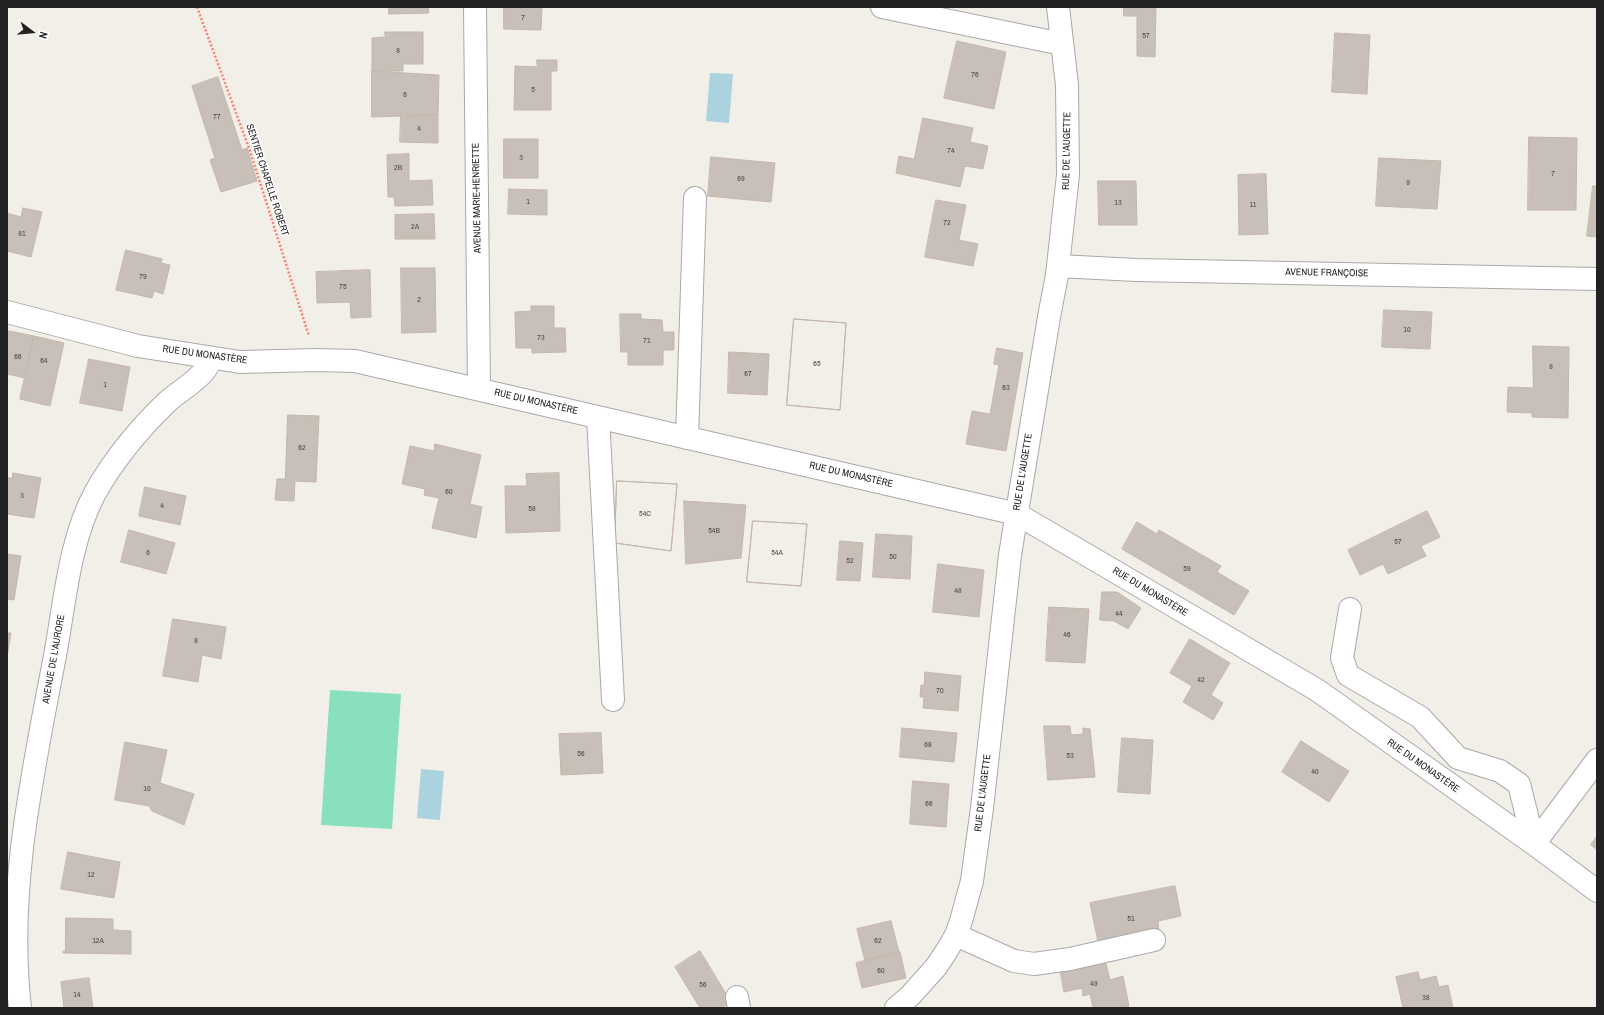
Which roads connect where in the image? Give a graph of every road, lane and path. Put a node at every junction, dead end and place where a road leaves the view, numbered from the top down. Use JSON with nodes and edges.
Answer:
{"nodes":[{"id":1,"x":197,"y":7,"type":"edge"},
{"id":2,"x":475,"y":7,"type":"edge"},
{"id":3,"x":882,"y":7,"type":"edge"},
{"id":4,"x":1058,"y":7,"type":"edge"},
{"id":5,"x":1062,"y":44,"type":"junction"},
{"id":6,"x":696,"y":198,"type":"dead end"},
{"id":7,"x":1058,"y":266,"type":"junction"},
{"id":8,"x":1597,"y":279,"type":"edge"},
{"id":9,"x":7,"y":312,"type":"edge"},
{"id":10,"x":212,"y":358,"type":"junction"},
{"id":11,"x":317,"y":360,"type":"junction"},
{"id":12,"x":478,"y":389,"type":"junction"},
{"id":13,"x":598,"y":417,"type":"junction"},
{"id":14,"x":687,"y":438,"type":"junction"},
{"id":15,"x":1017,"y":514,"type":"junction"},
{"id":16,"x":1350,"y":609,"type":"dead end"},
{"id":17,"x":613,"y":700,"type":"dead end"},
{"id":18,"x":1597,"y":760,"type":"edge"},
{"id":19,"x":1534,"y":844,"type":"junction"},
{"id":20,"x":1597,"y":892,"type":"edge"},
{"id":21,"x":956,"y":935,"type":"junction"},
{"id":22,"x":1154,"y":940,"type":"dead end"},
{"id":23,"x":20,"y":1008,"type":"edge"},
{"id":24,"x":896,"y":1008,"type":"edge"}],
"edges":[{"from":1,"to":11,"type":"path","name":"SENTIER CHAPELLE ROBERT"},
{"from":2,"to":12,"type":"street","name":"AVENUE MARIE-HENRIETTE"},
{"from":3,"to":5,"type":"street"},
{"from":4,"to":5,"type":"street","name":"RUE DE L'AUGETTE"},
{"from":5,"to":7,"type":"street","name":"RUE DE L'AUGETTE"},
{"from":6,"to":14,"type":"street"},
{"from":7,"to":8,"type":"street","name":"AVENUE FRANÇOISE"},
{"from":7,"to":15,"type":"street","name":"RUE DE L'AUGETTE"},
{"from":9,"to":10,"type":"street","name":"RUE DU MONASTÈRE"},
{"from":10,"to":11,"type":"street","name":"RUE DU MONASTÈRE"},
{"from":10,"to":23,"type":"street","name":"AVENUE DE L'AURORE"},
{"from":11,"to":12,"type":"street","name":"RUE DU MONASTÈRE"},
{"from":12,"to":13,"type":"street","name":"RUE DU MONASTÈRE"},
{"from":13,"to":14,"type":"street","name":"RUE DU MONASTÈRE"},
{"from":13,"to":17,"type":"street"},
{"from":14,"to":15,"type":"street","name":"RUE DU MONASTÈRE"},
{"from":15,"to":19,"type":"street","name":"RUE DU MONASTÈRE"},
{"from":15,"to":21,"type":"street","name":"RUE DE L'AUGETTE"},
{"from":16,"to":19,"type":"street"},
{"from":18,"to":19,"type":"street"},
{"from":19,"to":20,"type":"street","name":"RUE DU MONASTÈRE"},
{"from":21,"to":22,"type":"street"},
{"from":21,"to":24,"type":"street","name":"RUE DE L'AUGETTE"}]}
